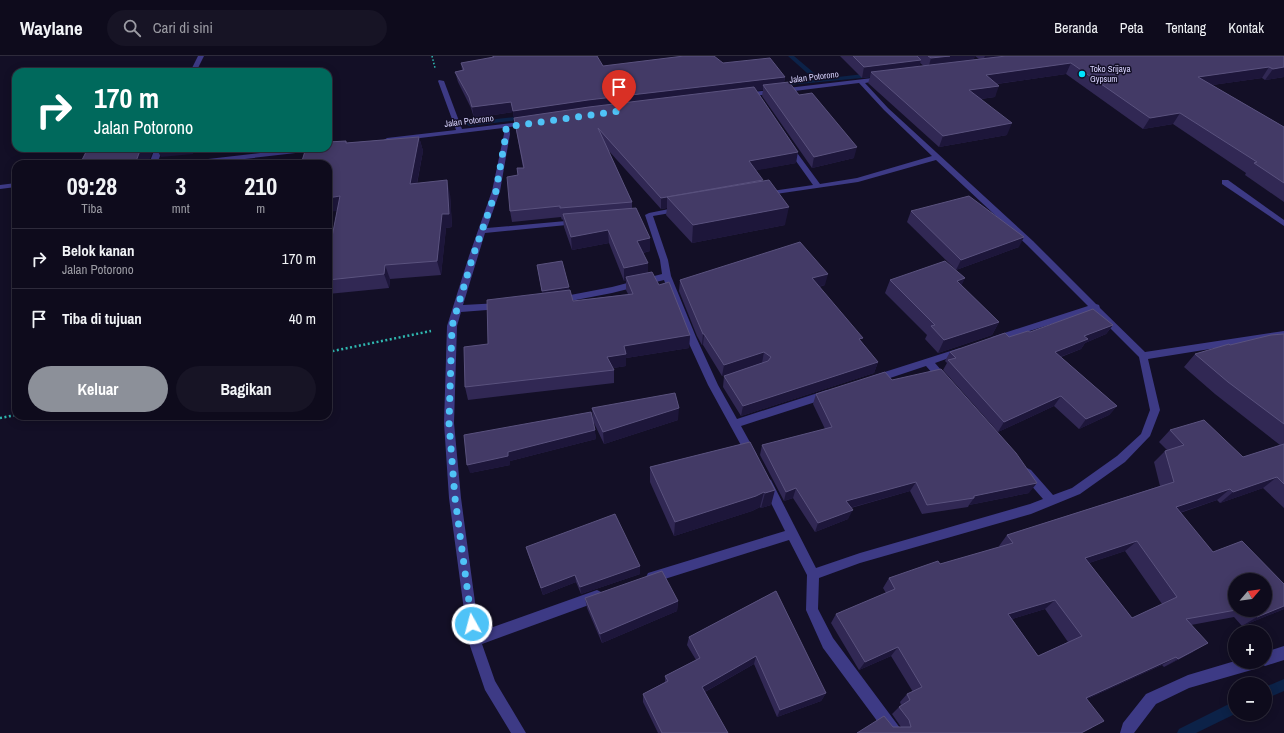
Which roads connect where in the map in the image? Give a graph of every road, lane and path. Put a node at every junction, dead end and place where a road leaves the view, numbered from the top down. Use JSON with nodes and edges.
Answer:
{"nodes":[{"id":1,"x":201,"y":56,"type":"edge"},
{"id":2,"x":432,"y":56,"type":"edge"},
{"id":3,"x":434,"y":64,"type":"dead end"},
{"id":4,"x":195,"y":68,"type":"edge"},
{"id":5,"x":890,"y":78,"type":"edge"},
{"id":6,"x":440,"y":81,"type":"dead end"},
{"id":7,"x":861,"y":82,"type":"junction"},
{"id":8,"x":739,"y":96,"type":"edge"},
{"id":9,"x":536,"y":122,"type":"edge"},
{"id":10,"x":506,"y":127,"type":"junction"},
{"id":11,"x":460,"y":132,"type":"junction"},
{"id":12,"x":784,"y":138,"type":"edge"},
{"id":13,"x":382,"y":141,"type":"edge"},
{"id":14,"x":287,"y":152,"type":"edge"},
{"id":15,"x":937,"y":157,"type":"junction"},
{"id":16,"x":217,"y":160,"type":"edge"},
{"id":17,"x":1225,"y":182,"type":"dead end"},
{"id":18,"x":817,"y":185,"type":"junction"},
{"id":19,"x":12,"y":186,"type":"edge"},
{"id":20,"x":0,"y":187,"type":"edge"},
{"id":21,"x":755,"y":195,"type":"edge"},
{"id":22,"x":686,"y":208,"type":"edge"},
{"id":23,"x":589,"y":220,"type":"edge"},
{"id":24,"x":1284,"y":224,"type":"edge"},
{"id":25,"x":482,"y":231,"type":"junction"},
{"id":26,"x":667,"y":276,"type":"junction"},
{"id":27,"x":552,"y":301,"type":"edge"},
{"id":28,"x":507,"y":305,"type":"edge"},
{"id":29,"x":1096,"y":307,"type":"junction"},
{"id":30,"x":456,"y":309,"type":"junction"},
{"id":31,"x":452,"y":326,"type":"junction"},
{"id":32,"x":1284,"y":334,"type":"edge"},
{"id":33,"x":988,"y":342,"type":"edge"},
{"id":34,"x":973,"y":346,"type":"edge"},
{"id":35,"x":332,"y":351,"type":"edge"},
{"id":36,"x":1143,"y":356,"type":"junction"},
{"id":37,"x":928,"y":361,"type":"junction"},
{"id":38,"x":868,"y":381,"type":"edge"},
{"id":39,"x":839,"y":390,"type":"edge"},
{"id":40,"x":954,"y":390,"type":"edge"},
{"id":41,"x":12,"y":416,"type":"edge"},
{"id":42,"x":0,"y":418,"type":"edge"},
{"id":43,"x":735,"y":424,"type":"junction"},
{"id":44,"x":1020,"y":466,"type":"edge"},
{"id":45,"x":1052,"y":501,"type":"junction"},
{"id":46,"x":792,"y":534,"type":"junction"},
{"id":47,"x":813,"y":575,"type":"junction"},
{"id":48,"x":643,"y":580,"type":"edge"},
{"id":49,"x":608,"y":592,"type":"edge"},
{"id":50,"x":474,"y":640,"type":"junction"},
{"id":51,"x":1284,"y":653,"type":"edge"},
{"id":52,"x":1272,"y":657,"type":"edge"},
{"id":53,"x":1232,"y":669,"type":"edge"},
{"id":54,"x":519,"y":733,"type":"edge"},
{"id":55,"x":895,"y":733,"type":"edge"},
{"id":56,"x":1127,"y":733,"type":"edge"}],
"edges":[{"from":1,"to":4,"type":"street"},
{"from":2,"to":3,"type":"path"},
{"from":5,"to":7,"type":"street","name":"Jalan Potorono"},
{"from":6,"to":11,"type":"street"},
{"from":7,"to":8,"type":"street","name":"Jalan Potorono"},
{"from":7,"to":15,"type":"street"},
{"from":9,"to":10,"type":"street","name":"Jalan Potorono"},
{"from":10,"to":11,"type":"street","name":"Jalan Potorono"},
{"from":10,"to":25,"type":"street"},
{"from":11,"to":13,"type":"street","name":"Jalan Potorono"},
{"from":12,"to":18,"type":"street"},
{"from":14,"to":16,"type":"street"},
{"from":15,"to":18,"type":"street"},
{"from":15,"to":29,"type":"street"},
{"from":17,"to":24,"type":"street"},
{"from":18,"to":21,"type":"street"},
{"from":19,"to":20,"type":"street"},
{"from":22,"to":26,"type":"street"},
{"from":23,"to":25,"type":"street"},
{"from":25,"to":30,"type":"street"},
{"from":26,"to":27,"type":"street"},
{"from":26,"to":43,"type":"street"},
{"from":28,"to":30,"type":"street"},
{"from":29,"to":33,"type":"street"},
{"from":29,"to":36,"type":"street"},
{"from":30,"to":31,"type":"street"},
{"from":31,"to":35,"type":"path"},
{"from":31,"to":50,"type":"street"},
{"from":32,"to":36,"type":"street"},
{"from":34,"to":37,"type":"street"},
{"from":36,"to":45,"type":"street"},
{"from":37,"to":38,"type":"street"},
{"from":37,"to":40,"type":"street"},
{"from":39,"to":43,"type":"street"},
{"from":41,"to":42,"type":"path"},
{"from":43,"to":46,"type":"street"},
{"from":44,"to":45,"type":"street"},
{"from":45,"to":47,"type":"street"},
{"from":46,"to":47,"type":"street"},
{"from":46,"to":48,"type":"street"},
{"from":47,"to":55,"type":"street"},
{"from":49,"to":50,"type":"street"},
{"from":50,"to":54,"type":"street"},
{"from":51,"to":52,"type":"street"},
{"from":53,"to":56,"type":"street"}]}
